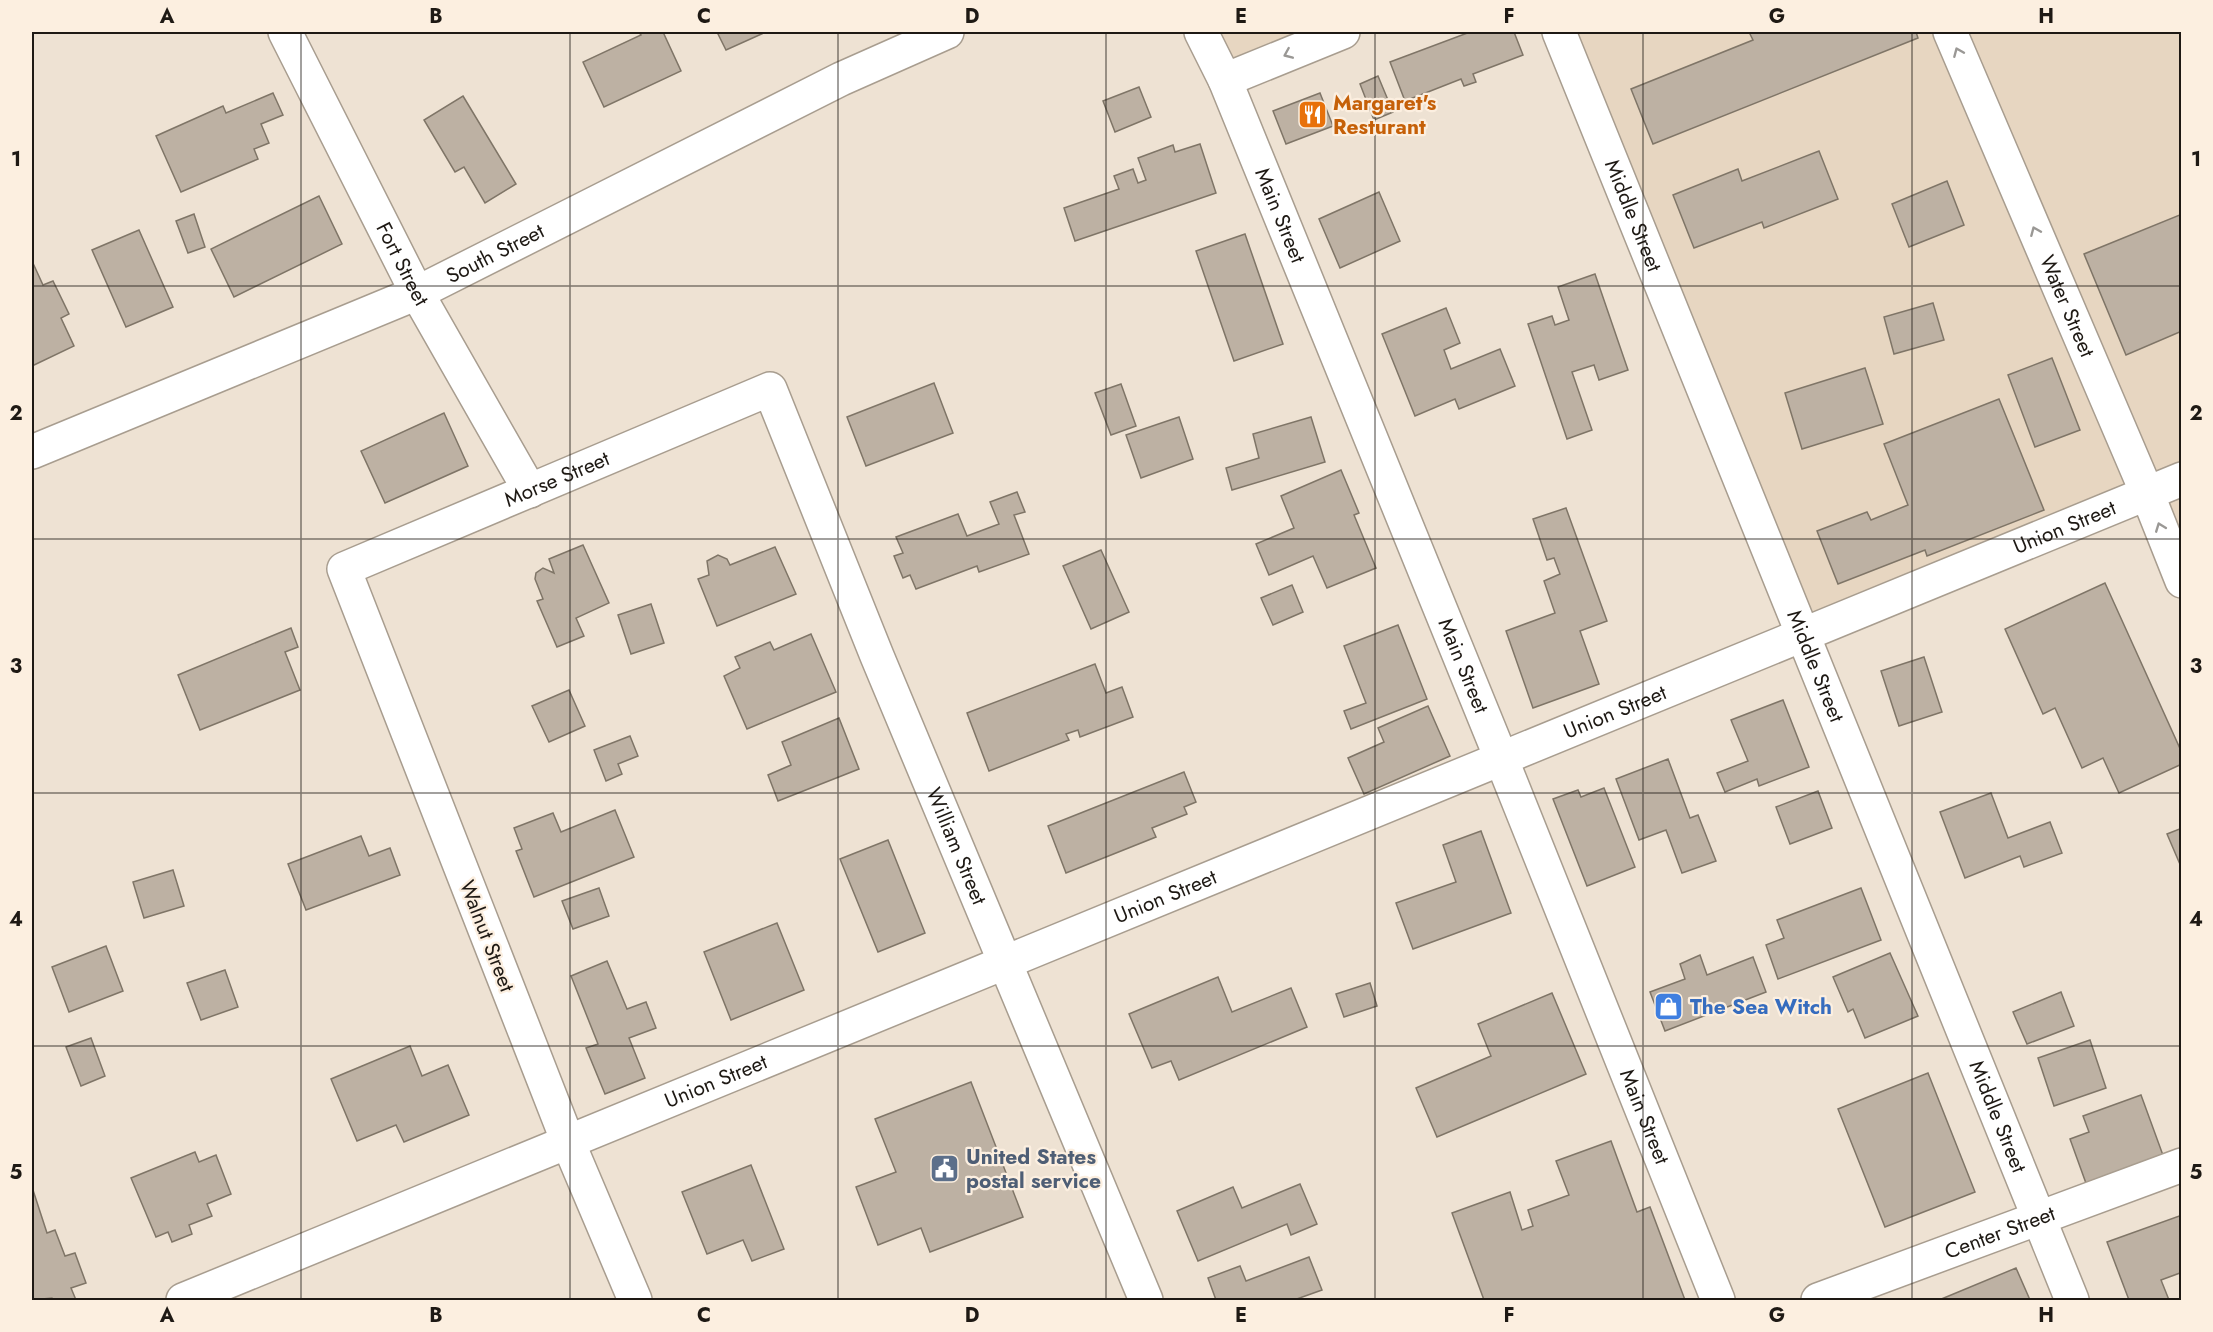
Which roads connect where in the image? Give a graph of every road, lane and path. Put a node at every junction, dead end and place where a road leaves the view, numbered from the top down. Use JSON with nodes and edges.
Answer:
{"nodes":[{"id":1,"x":285,"y":32,"type":"edge"},
{"id":2,"x":947,"y":32,"type":"edge"},
{"id":3,"x":1201,"y":32,"type":"edge"},
{"id":4,"x":1342,"y":32,"type":"edge"},
{"id":5,"x":1559,"y":32,"type":"edge"},
{"id":6,"x":1950,"y":32,"type":"edge"},
{"id":7,"x":1225,"y":80,"type":"junction"},
{"id":8,"x":417,"y":293,"type":"junction"},
{"id":9,"x":770,"y":389,"type":"joint"},
{"id":10,"x":32,"y":452,"type":"edge"},
{"id":11,"x":2181,"y":478,"type":"edge"},
{"id":12,"x":530,"y":491,"type":"junction"},
{"id":13,"x":2147,"y":493,"type":"junction"},
{"id":14,"x":344,"y":569,"type":"joint"},
{"id":15,"x":2181,"y":581,"type":"edge"},
{"id":16,"x":1804,"y":634,"type":"junction"},
{"id":17,"x":1502,"y":758,"type":"junction"},
{"id":18,"x":1005,"y":962,"type":"junction"},
{"id":19,"x":568,"y":1142,"type":"junction"},
{"id":20,"x":2181,"y":1165,"type":"edge"},
{"id":21,"x":2037,"y":1217,"type":"junction"},
{"id":22,"x":183,"y":1300,"type":"edge"},
{"id":23,"x":635,"y":1300,"type":"edge"},
{"id":24,"x":1146,"y":1300,"type":"edge"},
{"id":25,"x":1718,"y":1300,"type":"edge"},
{"id":26,"x":1818,"y":1300,"type":"edge"},
{"id":27,"x":2072,"y":1300,"type":"edge"}],
"edges":[{"from":1,"to":8,"type":"street","name":"Fort Street"},
{"from":2,"to":8,"type":"street","name":"South Street"},
{"from":3,"to":7,"type":"street","name":"Main Street"},
{"from":4,"to":7,"type":"street","one_way":true},
{"from":5,"to":16,"type":"street","name":"Middle Street"},
{"from":13,"to":6,"type":"street","name":"Water Street","one_way":true},
{"from":7,"to":17,"type":"street","name":"Main Street"},
{"from":8,"to":10,"type":"street","name":"South Street"},
{"from":8,"to":12,"type":"street","name":"Fort Street"},
{"from":9,"to":12,"type":"street","name":"Morse Street"},
{"from":9,"to":18,"type":"street","name":"William Street"},
{"from":11,"to":13,"type":"street","name":"Union Street"},
{"from":12,"to":14,"type":"street","name":"Morse Street"},
{"from":15,"to":13,"type":"street","name":"Water Street","one_way":true},
{"from":13,"to":16,"type":"street","name":"Union Street"},
{"from":14,"to":19,"type":"street","name":"Walnut Street"},
{"from":16,"to":17,"type":"street","name":"Union Street"},
{"from":16,"to":21,"type":"street","name":"Middle Street"},
{"from":17,"to":18,"type":"street","name":"Union Street"},
{"from":17,"to":25,"type":"street","name":"Main Street"},
{"from":18,"to":19,"type":"street","name":"Union Street"},
{"from":18,"to":24,"type":"street","name":"William Street"},
{"from":19,"to":22,"type":"street","name":"Union Street"},
{"from":19,"to":23,"type":"street","name":"Walnut Street"},
{"from":20,"to":21,"type":"street","name":"Center Street"},
{"from":21,"to":26,"type":"street","name":"Center Street"},
{"from":21,"to":27,"type":"street","name":"Middle Street"}]}
